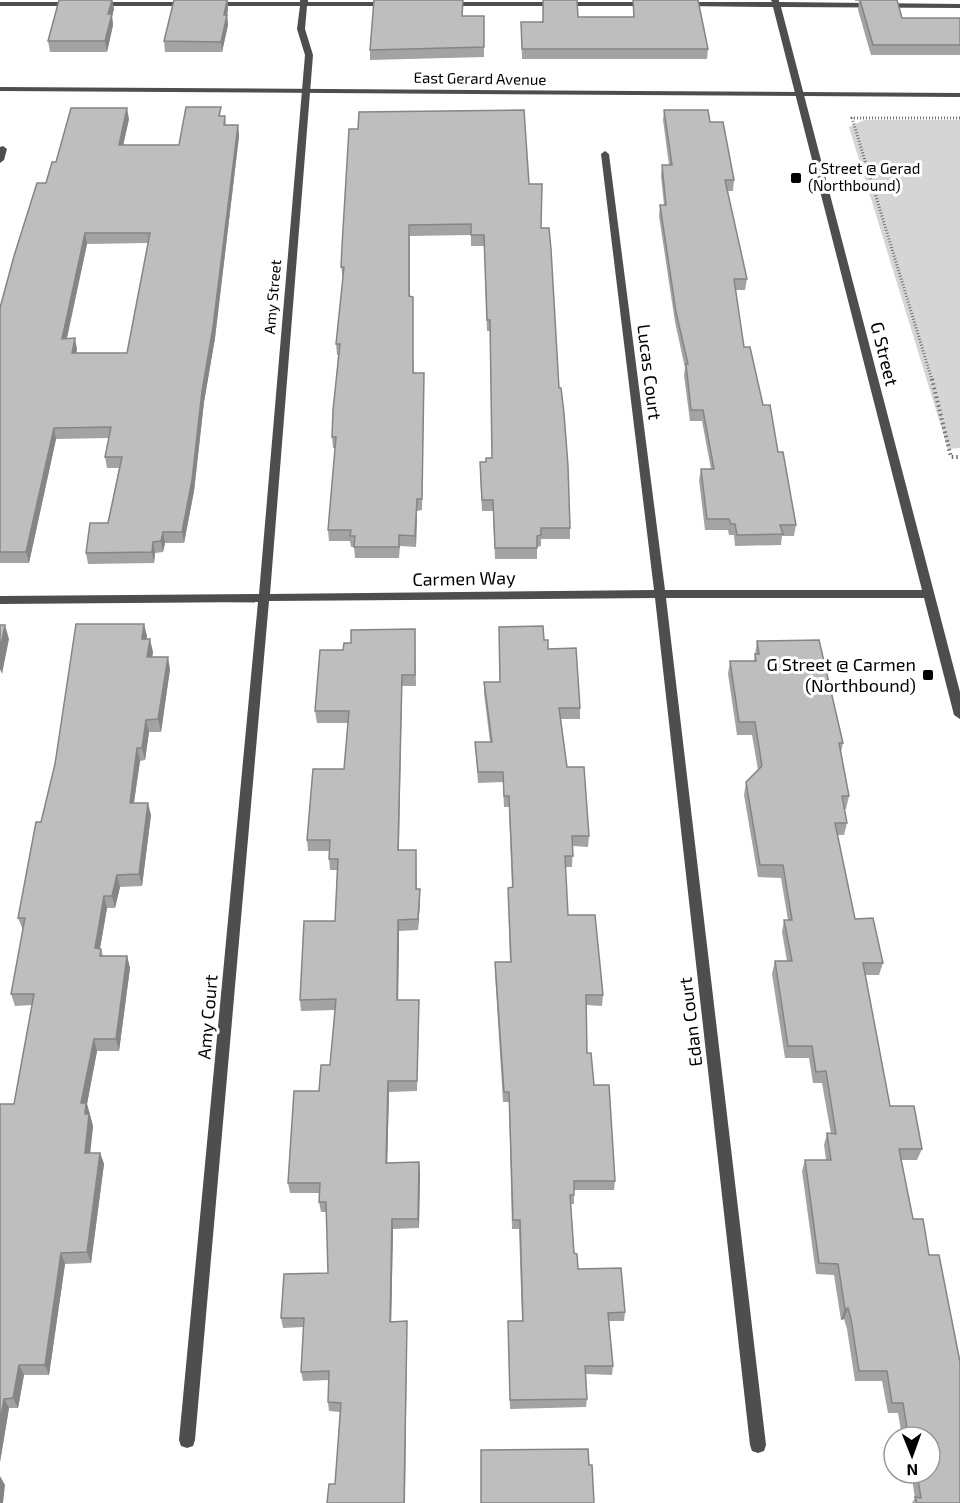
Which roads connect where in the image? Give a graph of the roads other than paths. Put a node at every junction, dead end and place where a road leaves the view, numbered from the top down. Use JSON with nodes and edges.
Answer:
{"nodes":[{"id":1,"x":304,"y":2,"type":"edge"},
{"id":2,"x":775,"y":2,"type":"edge"},
{"id":3,"x":0,"y":4,"type":"edge"},
{"id":4,"x":398,"y":4,"type":"edge"},
{"id":5,"x":434,"y":4,"type":"edge"},
{"id":6,"x":658,"y":4,"type":"edge"},
{"id":7,"x":670,"y":4,"type":"edge"},
{"id":8,"x":960,"y":6,"type":"edge"},
{"id":9,"x":0,"y":89,"type":"edge"},
{"id":10,"x":305,"y":91,"type":"junction"},
{"id":11,"x":800,"y":95,"type":"junction"},
{"id":12,"x":960,"y":95,"type":"edge"},
{"id":13,"x":3,"y":149,"type":"dead end"},
{"id":14,"x":605,"y":154,"type":"dead end"},
{"id":15,"x":0,"y":160,"type":"edge"},
{"id":16,"x":660,"y":594,"type":"junction"},
{"id":17,"x":929,"y":594,"type":"junction"},
{"id":18,"x":264,"y":598,"type":"junction"},
{"id":19,"x":0,"y":600,"type":"edge"},
{"id":20,"x":960,"y":716,"type":"edge"},
{"id":21,"x":187,"y":1440,"type":"dead end"},
{"id":22,"x":758,"y":1445,"type":"dead end"}],
"edges":[{"from":1,"to":3,"type":"street"},
{"from":1,"to":4,"type":"street"},
{"from":1,"to":10,"type":"street","name":"Amy Street"},
{"from":2,"to":7,"type":"street"},
{"from":2,"to":8,"type":"street"},
{"from":2,"to":11,"type":"street","name":"G Street"},
{"from":5,"to":6,"type":"street"},
{"from":9,"to":10,"type":"street","name":"East Gerard Avenue"},
{"from":10,"to":11,"type":"street","name":"East Gerard Avenue"},
{"from":10,"to":18,"type":"street","name":"Amy Street"},
{"from":11,"to":12,"type":"street","name":"East Gerard Avenue"},
{"from":11,"to":17,"type":"street","name":"G Street"},
{"from":13,"to":15,"type":"street"},
{"from":14,"to":16,"type":"street","name":"Lucas Court"},
{"from":16,"to":17,"type":"street","name":"Carmen Way"},
{"from":16,"to":18,"type":"street","name":"Carmen Way"},
{"from":16,"to":22,"type":"street","name":"Edan Court"},
{"from":17,"to":20,"type":"street","name":"G Street"},
{"from":18,"to":19,"type":"street","name":"Carmen Way"},
{"from":18,"to":21,"type":"street","name":"Amy Court"}]}
